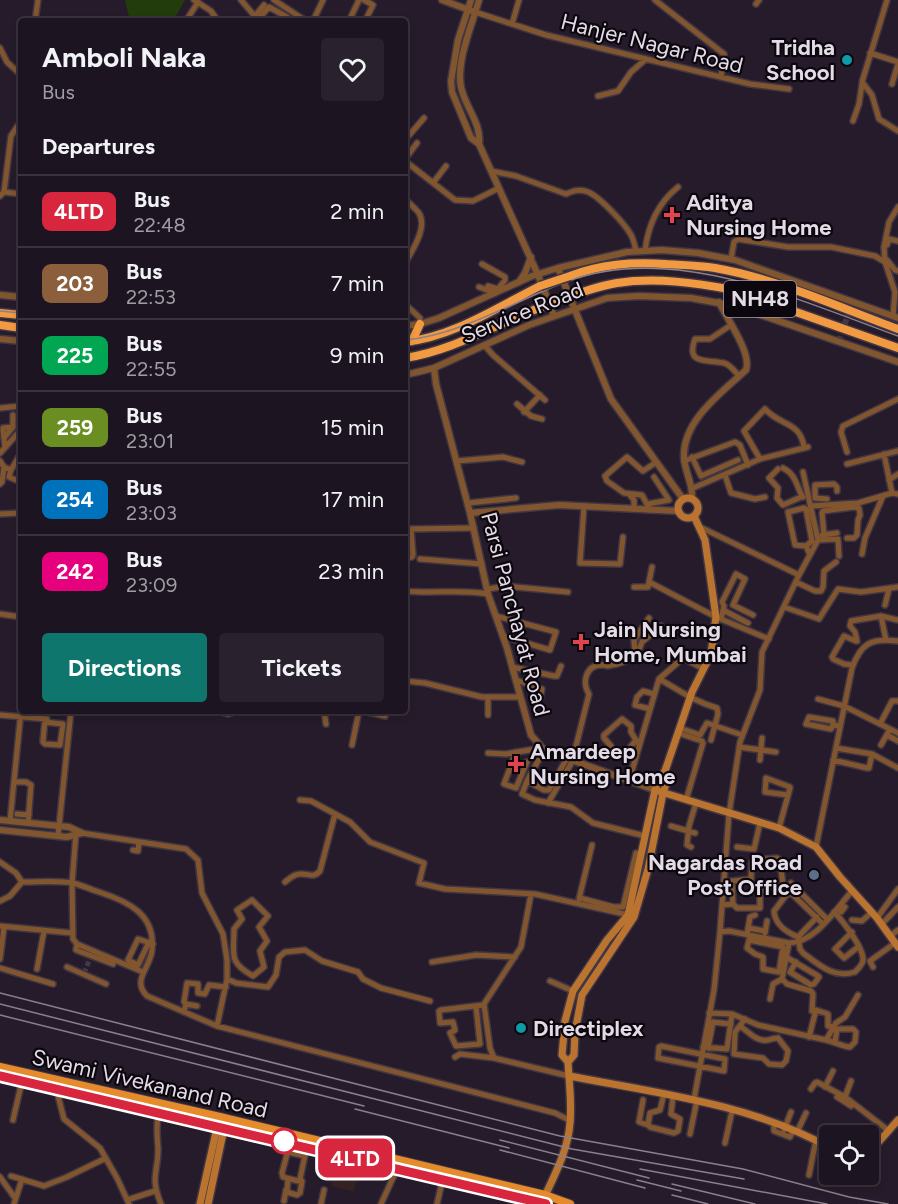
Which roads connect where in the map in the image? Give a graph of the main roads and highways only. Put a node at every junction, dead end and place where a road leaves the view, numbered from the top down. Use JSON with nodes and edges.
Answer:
{"nodes":[{"id":1,"x":0,"y":313,"type":"edge"},
{"id":2,"x":18,"y":315,"type":"edge"},
{"id":3,"x":420,"y":324,"type":"road end"},
{"id":4,"x":0,"y":325,"type":"edge"},
{"id":5,"x":18,"y":328,"type":"edge"},
{"id":6,"x":898,"y":329,"type":"edge"},
{"id":7,"x":409,"y":342,"type":"edge"},
{"id":8,"x":898,"y":348,"type":"edge"},
{"id":9,"x":408,"y":357,"type":"edge"},
{"id":10,"x":694,"y":516,"type":"junction"},
{"id":11,"x":659,"y":791,"type":"junction"},
{"id":12,"x":631,"y":916,"type":"junction"},
{"id":13,"x":897,"y":945,"type":"edge"},
{"id":14,"x":562,"y":1055,"type":"junction"},
{"id":15,"x":574,"y":1055,"type":"junction"},
{"id":16,"x":568,"y":1062,"type":"junction"},
{"id":17,"x":0,"y":1067,"type":"edge"},
{"id":18,"x":0,"y":1076,"type":"edge"},
{"id":19,"x":569,"y":1076,"type":"junction"},
{"id":20,"x":159,"y":1111,"type":"junction"},
{"id":21,"x":898,"y":1120,"type":"edge"},
{"id":22,"x":222,"y":1122,"type":"junction"},
{"id":23,"x":819,"y":1142,"type":"edge"},
{"id":24,"x":879,"y":1142,"type":"edge"},
{"id":25,"x":545,"y":1201,"type":"edge"},
{"id":26,"x":200,"y":1204,"type":"edge"},
{"id":27,"x":208,"y":1204,"type":"edge"},
{"id":28,"x":570,"y":1204,"type":"edge"}],
"edges":[{"from":1,"to":2,"type":"highway"},
{"from":3,"to":7,"type":"highway"},
{"from":4,"to":5,"type":"highway"},
{"from":6,"to":7,"type":"highway","number":"NH48","bridge":true},
{"from":8,"to":9,"type":"highway","number":"NH48","bridge":true},
{"from":10,"to":10,"type":"main road"},
{"from":10,"to":11,"type":"main road"},
{"from":11,"to":12,"type":"main road"},
{"from":11,"to":12,"type":"main road"},
{"from":11,"to":13,"type":"main road"},
{"from":12,"to":14,"type":"main road"},
{"from":12,"to":15,"type":"main road"},
{"from":14,"to":15,"type":"main road"},
{"from":14,"to":16,"type":"main road"},
{"from":15,"to":16,"type":"main road"},
{"from":16,"to":19,"type":"main road"},
{"from":17,"to":20,"type":"main road","name":"Swami Vivekanand Road"},
{"from":18,"to":20,"type":"main road","name":"Swami Vivekanand Road"},
{"from":19,"to":23,"type":"main road"},
{"from":19,"to":25,"type":"main road"},
{"from":20,"to":22,"type":"main road","name":"Swami Vivekanand Road"},
{"from":21,"to":24,"type":"main road"},
{"from":22,"to":25,"type":"main road","name":"Swami Vivekanand Road"},
{"from":22,"to":25,"type":"main road","name":"Swami Vivekanand Road"},
{"from":22,"to":26,"type":"main road"},
{"from":22,"to":27,"type":"main road"},
{"from":25,"to":28,"type":"main road","name":"Swami Vivekanand Road"}]}
